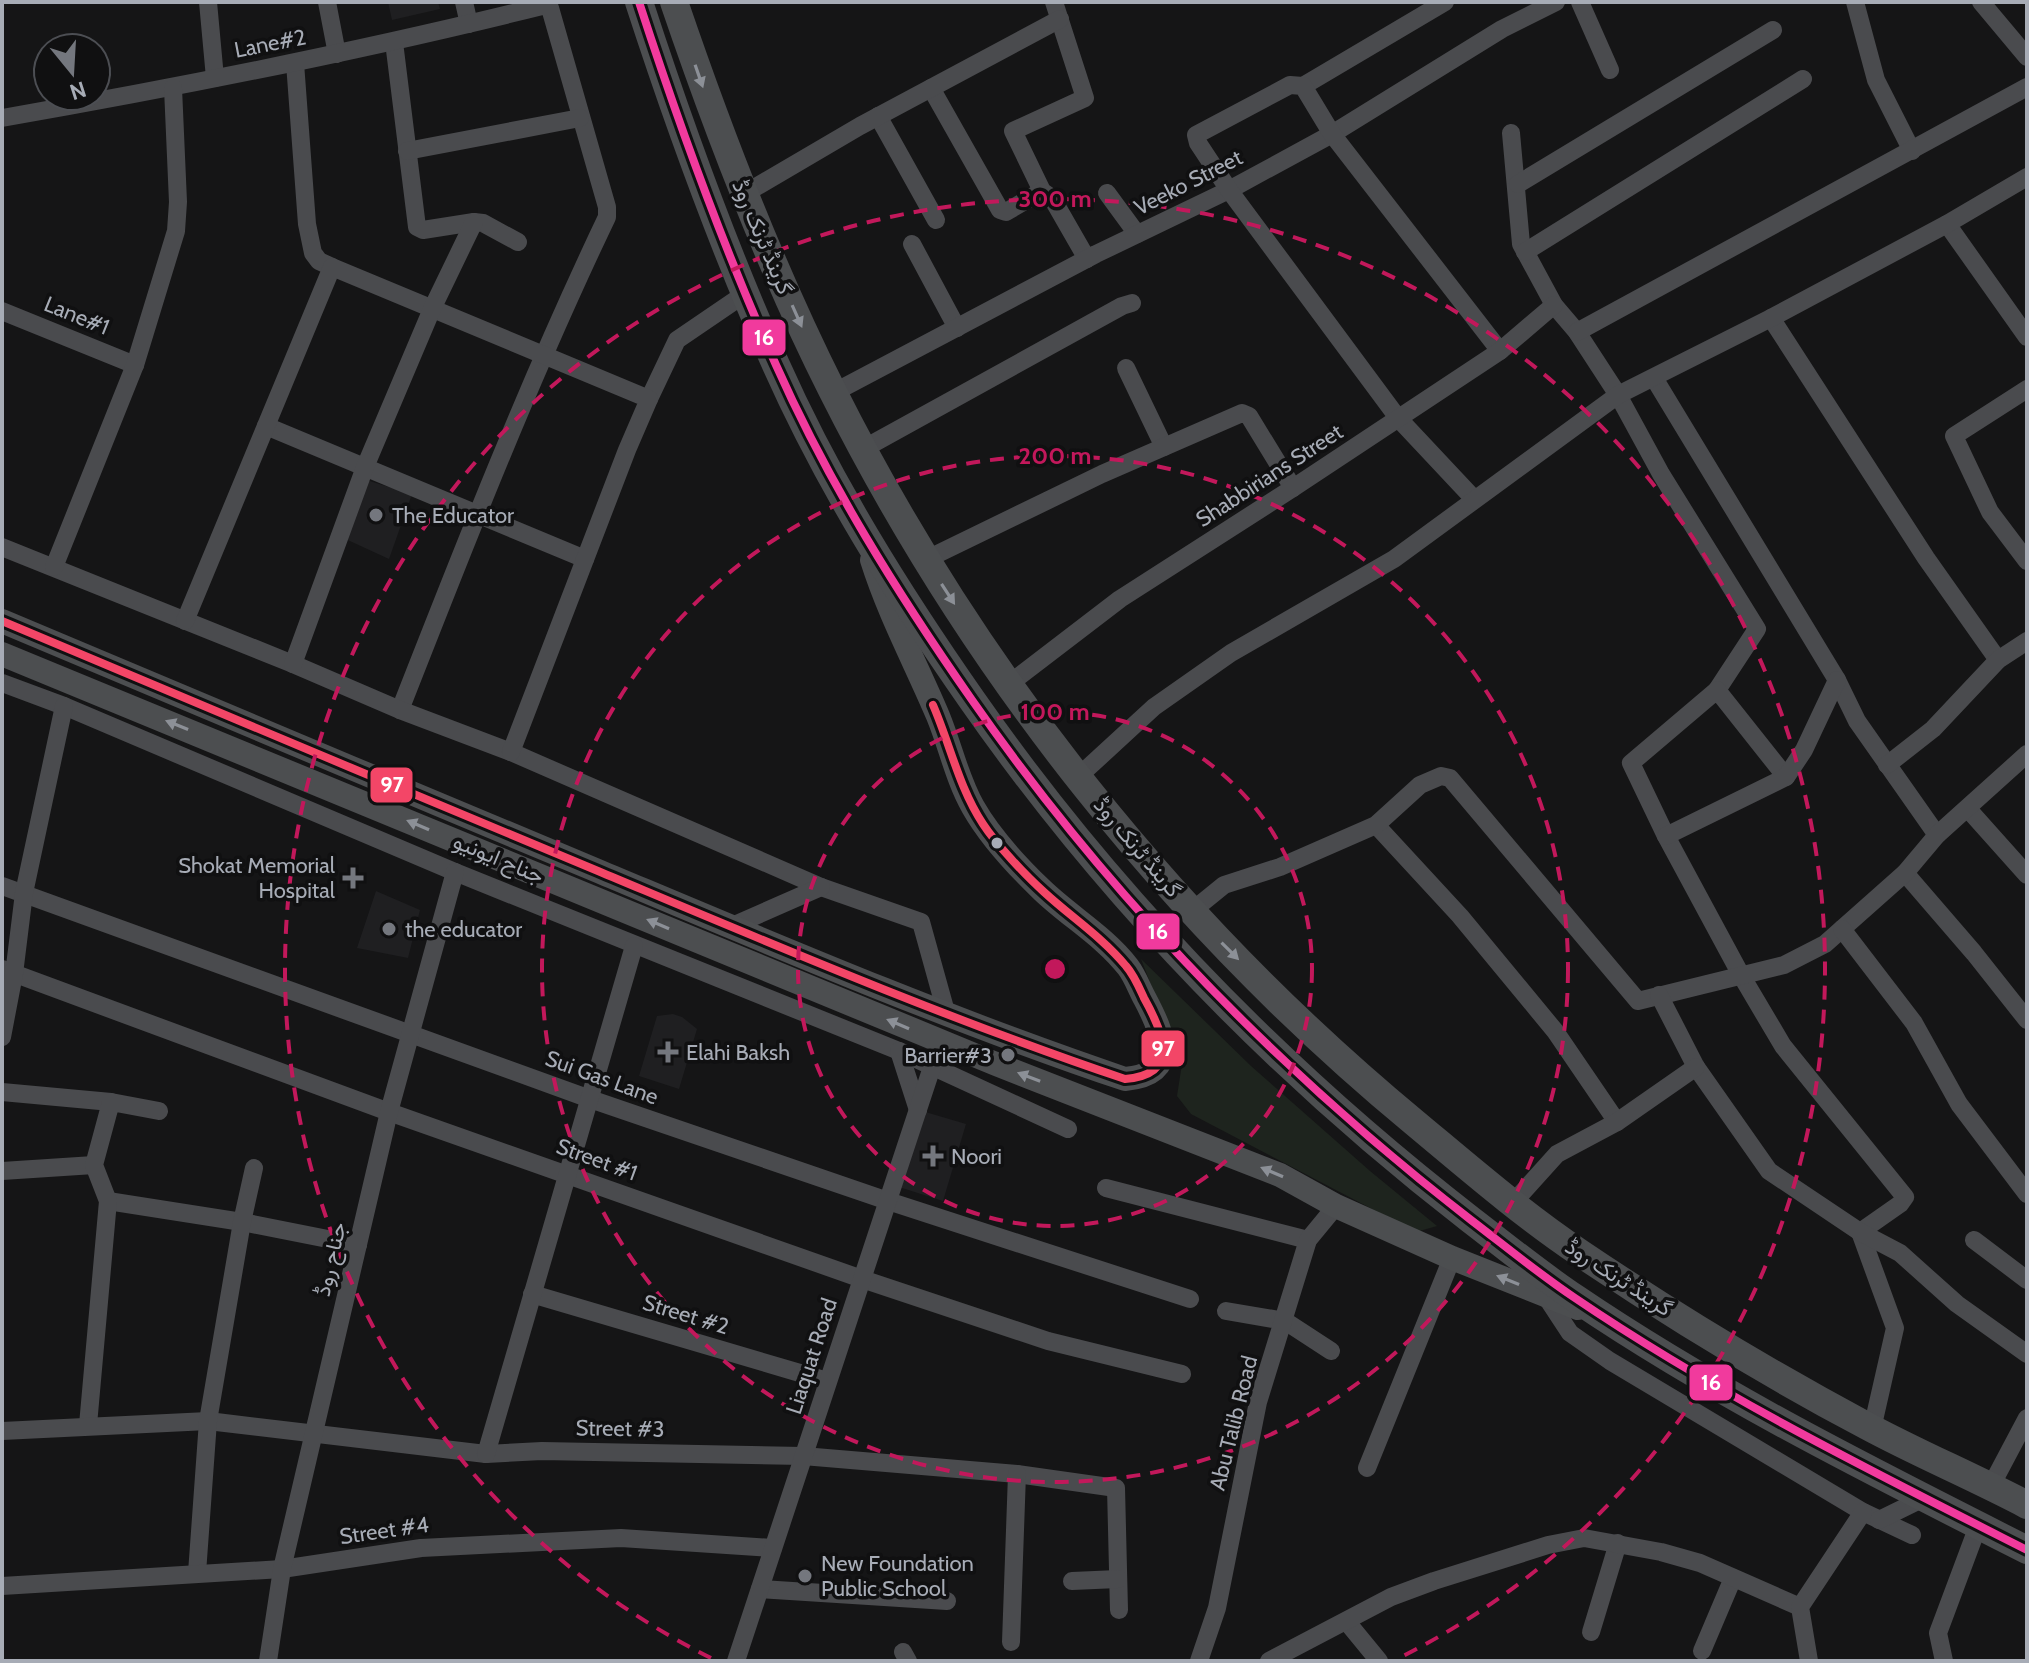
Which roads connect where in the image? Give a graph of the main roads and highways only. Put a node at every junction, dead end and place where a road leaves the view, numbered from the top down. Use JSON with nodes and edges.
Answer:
{"nodes":[{"id":1,"x":639,"y":2,"type":"edge"},
{"id":2,"x":674,"y":2,"type":"edge"},
{"id":3,"x":813,"y":351,"type":"junction"},
{"id":4,"x":778,"y":369,"type":"junction"},
{"id":5,"x":864,"y":534,"type":"junction"},
{"id":6,"x":2,"y":621,"type":"edge"},
{"id":7,"x":2,"y":654,"type":"edge"},
{"id":8,"x":730,"y":927,"type":"junction"},
{"id":9,"x":718,"y":949,"type":"junction"},
{"id":10,"x":1606,"y":1319,"type":"junction"},
{"id":11,"x":2027,"y":1505,"type":"edge"},
{"id":12,"x":2027,"y":1550,"type":"edge"}],
"edges":[{"from":1,"to":4,"type":"highway","name":"گرینڈ ٹرنک روڈ"},
{"from":2,"to":3,"type":"highway","name":"گرینڈ ٹرنک روڈ","one_way":true},
{"from":3,"to":4,"type":"highway"},
{"from":3,"to":11,"type":"highway","name":"گرینڈ ٹرنک روڈ","one_way":true},
{"from":4,"to":5,"type":"highway","name":"گرینڈ ٹرنک روڈ"},
{"from":5,"to":8,"type":"main road","name":"جناح ایونیو"},
{"from":5,"to":10,"type":"highway","name":"گرینڈ ٹرنک روڈ"},
{"from":6,"to":8,"type":"main road","name":"جناح ایونیو"},
{"from":9,"to":7,"type":"main road","name":"جناح ایونیو","one_way":true},
{"from":8,"to":9,"type":"main road"},
{"from":10,"to":9,"type":"main road","name":"جناح ایونیو","one_way":true},
{"from":10,"to":12,"type":"highway","name":"گرینڈ ٹرنک روڈ"}]}
